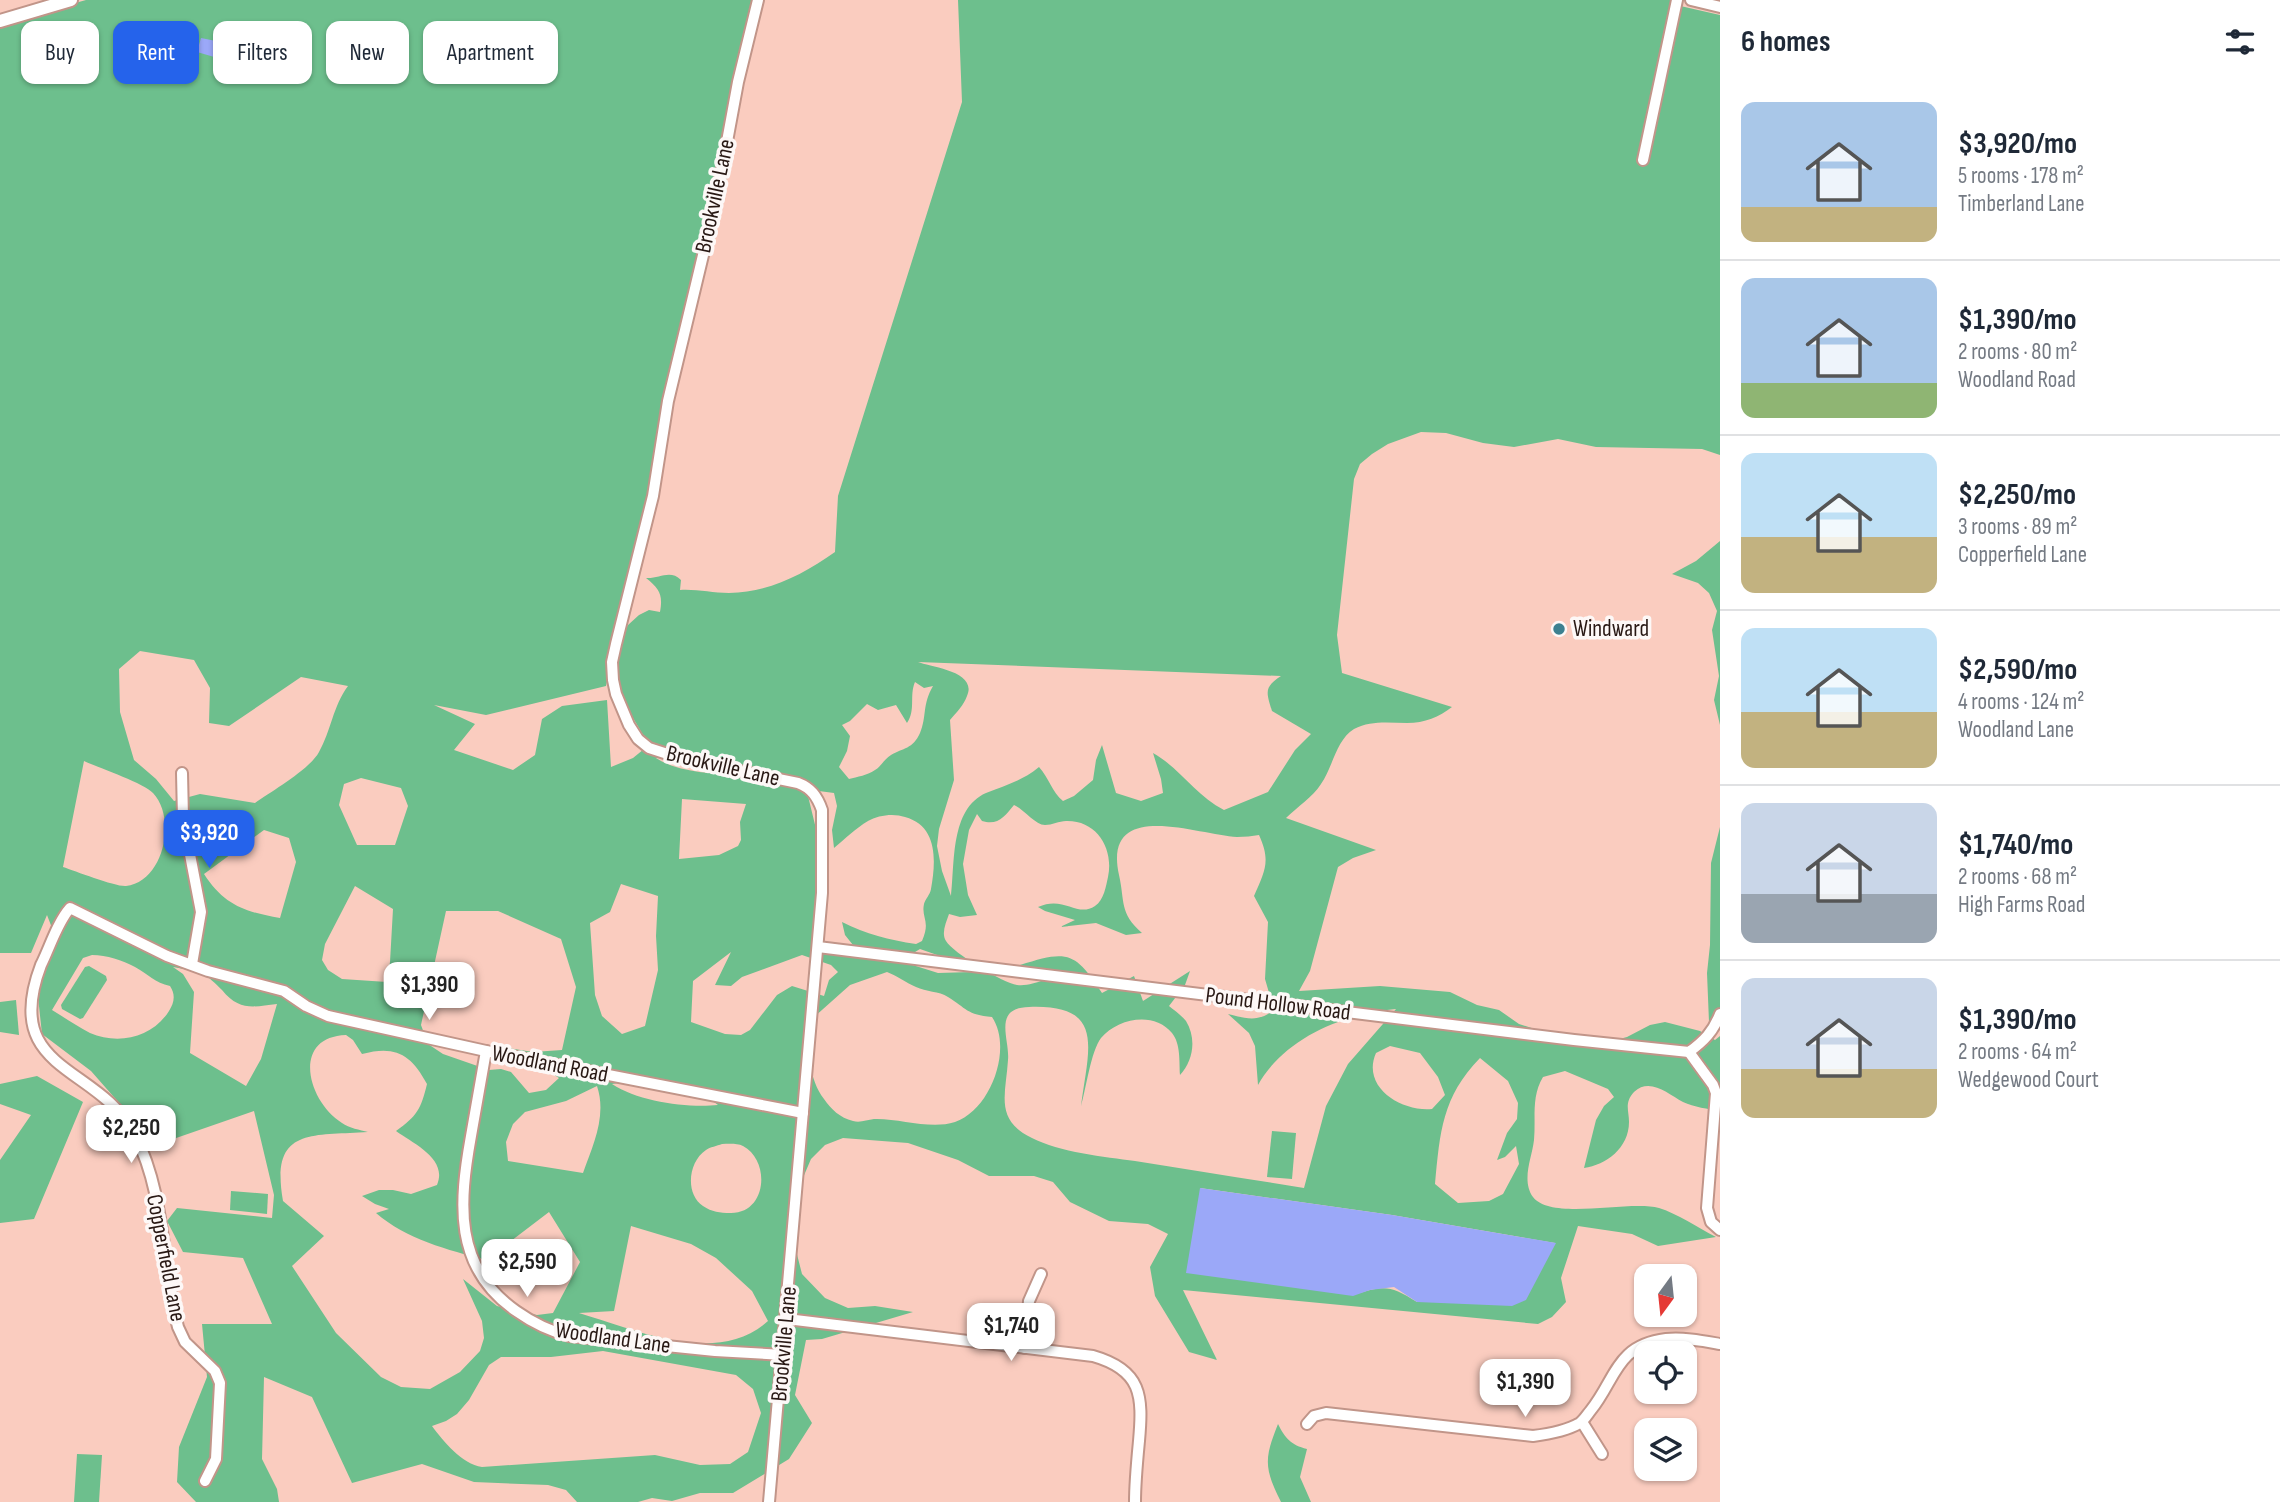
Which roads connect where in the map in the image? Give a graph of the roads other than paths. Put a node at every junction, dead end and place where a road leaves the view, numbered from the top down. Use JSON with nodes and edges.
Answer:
{"nodes":[{"id":1,"x":71,"y":0,"type":"edge"},
{"id":2,"x":758,"y":0,"type":"edge"},
{"id":3,"x":1677,"y":0,"type":"edge"},
{"id":4,"x":1691,"y":0,"type":"edge"},
{"id":5,"x":1720,"y":7,"type":"edge"},
{"id":6,"x":0,"y":20,"type":"edge"},
{"id":7,"x":1643,"y":160,"type":"dead end"},
{"id":8,"x":182,"y":773,"type":"dead end"},
{"id":9,"x":70,"y":908,"type":"joint"},
{"id":10,"x":818,"y":947,"type":"junction"},
{"id":11,"x":192,"y":964,"type":"junction"},
{"id":12,"x":1720,"y":1014,"type":"edge"},
{"id":13,"x":486,"y":1051,"type":"junction"},
{"id":14,"x":1689,"y":1052,"type":"junction"},
{"id":15,"x":803,"y":1113,"type":"junction"},
{"id":16,"x":1720,"y":1230,"type":"edge"},
{"id":17,"x":1041,"y":1274,"type":"dead end"},
{"id":18,"x":787,"y":1319,"type":"junction"},
{"id":19,"x":1720,"y":1344,"type":"edge"},
{"id":20,"x":1025,"y":1348,"type":"junction"},
{"id":21,"x":784,"y":1355,"type":"junction"},
{"id":22,"x":1582,"y":1422,"type":"junction"},
{"id":23,"x":1307,"y":1424,"type":"dead end"},
{"id":24,"x":1602,"y":1454,"type":"dead end"},
{"id":25,"x":205,"y":1481,"type":"dead end"},
{"id":26,"x":769,"y":1502,"type":"edge"},
{"id":27,"x":1135,"y":1502,"type":"edge"}],
"edges":[{"from":1,"to":6,"type":"main road"},
{"from":2,"to":10,"type":"street","name":"Brookville Lane"},
{"from":3,"to":7,"type":"street"},
{"from":4,"to":5,"type":"street"},
{"from":8,"to":11,"type":"street"},
{"from":9,"to":11,"type":"street","name":"Woodland Road"},
{"from":9,"to":25,"type":"street","name":"Copperfield Lane"},
{"from":10,"to":14,"type":"street","name":"Pound Hollow Road"},
{"from":10,"to":15,"type":"street","name":"Brookville Lane"},
{"from":11,"to":13,"type":"street","name":"Woodland Road"},
{"from":12,"to":14,"type":"street"},
{"from":13,"to":15,"type":"street","name":"Woodland Road"},
{"from":13,"to":21,"type":"street","name":"Woodland Lane"},
{"from":14,"to":16,"type":"street"},
{"from":15,"to":18,"type":"street","name":"Brookville Lane"},
{"from":17,"to":20,"type":"street"},
{"from":18,"to":20,"type":"street"},
{"from":18,"to":21,"type":"street","name":"Brookville Lane"},
{"from":19,"to":22,"type":"street"},
{"from":20,"to":27,"type":"street"},
{"from":21,"to":26,"type":"street","name":"Brookville Lane"},
{"from":22,"to":23,"type":"street"},
{"from":22,"to":24,"type":"street"}]}
